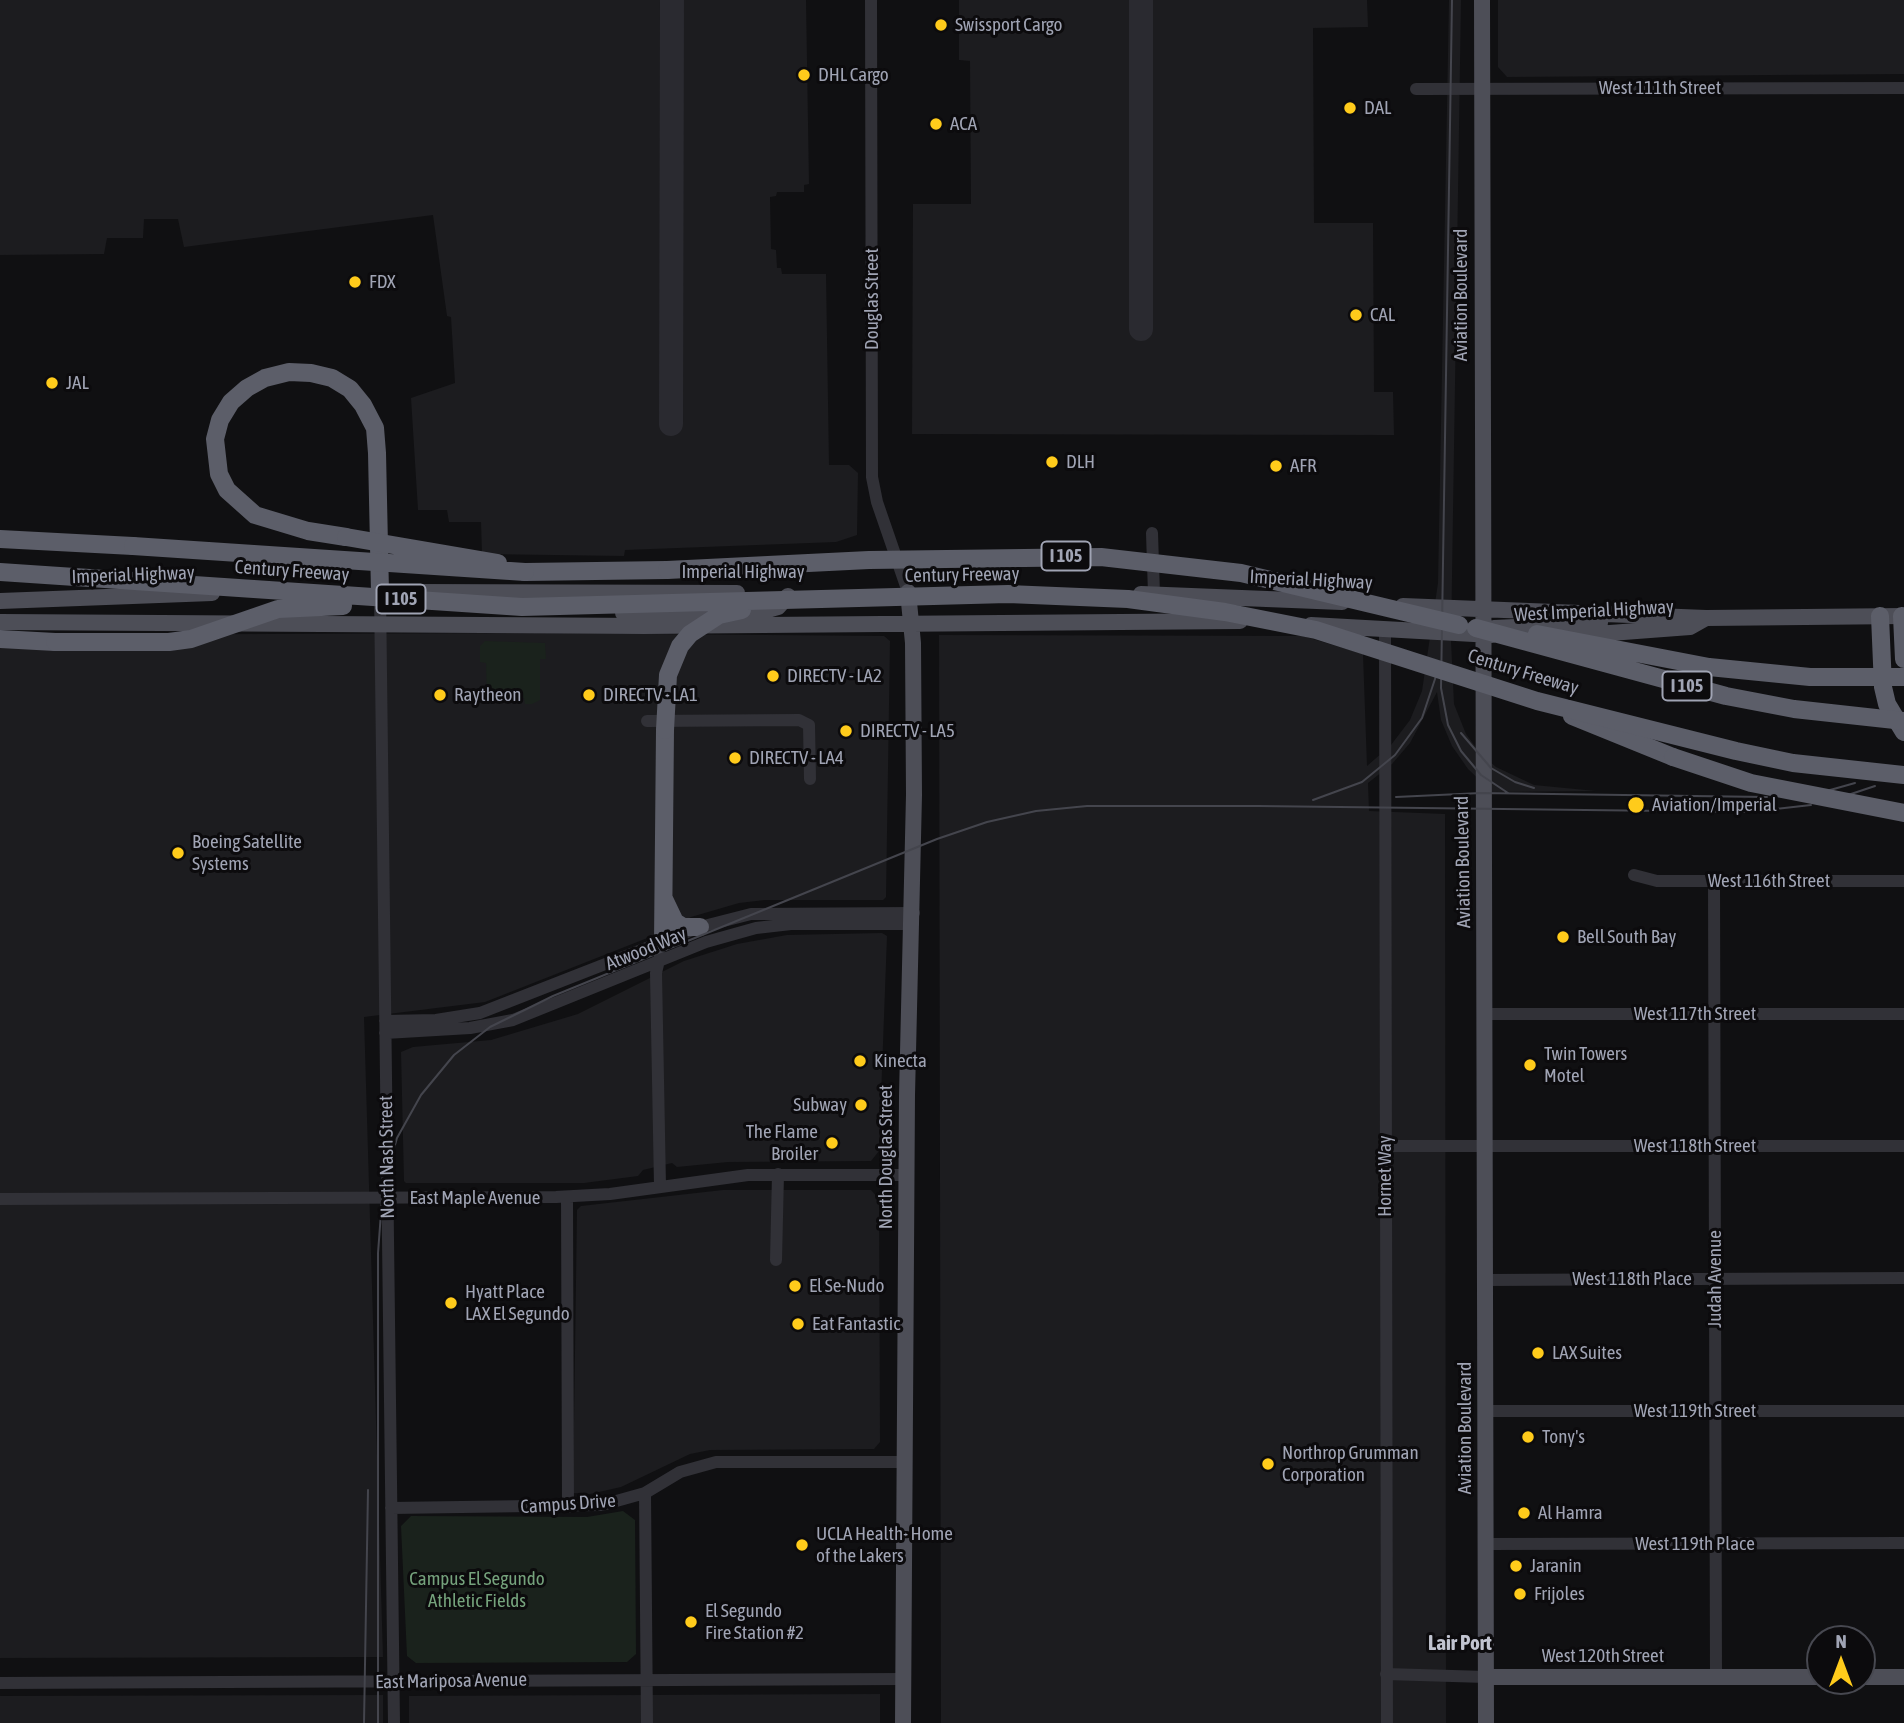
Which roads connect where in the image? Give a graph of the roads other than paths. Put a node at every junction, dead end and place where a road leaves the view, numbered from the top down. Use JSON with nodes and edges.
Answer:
{"nodes":[{"id":1,"x":871,"y":0,"type":"edge"},
{"id":2,"x":1482,"y":0,"type":"edge"},
{"id":3,"x":1904,"y":88,"type":"edge"},
{"id":4,"x":1416,"y":89,"type":"dead end"},
{"id":5,"x":1481,"y":89,"type":"junction"},
{"id":6,"x":1152,"y":533,"type":"dead end"},
{"id":7,"x":5,"y":537,"type":"edge"},
{"id":8,"x":0,"y":572,"type":"edge"},
{"id":9,"x":525,"y":572,"type":"junction"},
{"id":10,"x":380,"y":592,"type":"junction"},
{"id":11,"x":908,"y":592,"type":"junction"},
{"id":12,"x":644,"y":593,"type":"junction"},
{"id":13,"x":1154,"y":594,"type":"junction"},
{"id":14,"x":797,"y":597,"type":"junction"},
{"id":15,"x":1300,"y":600,"type":"junction"},
{"id":16,"x":0,"y":601,"type":"edge"},
{"id":17,"x":522,"y":607,"type":"junction"},
{"id":18,"x":1486,"y":611,"type":"junction"},
{"id":19,"x":1666,"y":614,"type":"junction"},
{"id":20,"x":1880,"y":616,"type":"junction"},
{"id":21,"x":1903,"y":616,"type":"edge"},
{"id":22,"x":1706,"y":618,"type":"junction"},
{"id":23,"x":644,"y":619,"type":"junction"},
{"id":24,"x":1149,"y":620,"type":"junction"},
{"id":25,"x":0,"y":622,"type":"edge"},
{"id":26,"x":912,"y":623,"type":"junction"},
{"id":27,"x":381,"y":624,"type":"junction"},
{"id":28,"x":1385,"y":629,"type":"junction"},
{"id":29,"x":1479,"y":632,"type":"junction"},
{"id":30,"x":0,"y":639,"type":"edge"},
{"id":31,"x":1904,"y":659,"type":"edge"},
{"id":32,"x":1904,"y":677,"type":"edge"},
{"id":33,"x":1536,"y":701,"type":"junction"},
{"id":34,"x":647,"y":721,"type":"dead end"},
{"id":35,"x":1904,"y":721,"type":"edge"},
{"id":36,"x":1904,"y":732,"type":"edge"},
{"id":37,"x":1904,"y":775,"type":"edge"},
{"id":38,"x":810,"y":779,"type":"dead end"},
{"id":39,"x":1904,"y":813,"type":"edge"},
{"id":40,"x":1634,"y":875,"type":"dead end"},
{"id":41,"x":1714,"y":881,"type":"junction"},
{"id":42,"x":1904,"y":881,"type":"edge"},
{"id":43,"x":664,"y":899,"type":"junction"},
{"id":44,"x":913,"y":918,"type":"junction"},
{"id":45,"x":700,"y":927,"type":"junction"},
{"id":46,"x":663,"y":942,"type":"junction"},
{"id":47,"x":659,"y":961,"type":"junction"},
{"id":48,"x":1485,"y":1014,"type":"junction"},
{"id":49,"x":1715,"y":1014,"type":"junction"},
{"id":50,"x":1904,"y":1014,"type":"edge"},
{"id":51,"x":385,"y":1027,"type":"junction"},
{"id":52,"x":1385,"y":1146,"type":"junction"},
{"id":53,"x":1485,"y":1146,"type":"junction"},
{"id":54,"x":1715,"y":1146,"type":"junction"},
{"id":55,"x":1904,"y":1146,"type":"edge"},
{"id":56,"x":778,"y":1174,"type":"junction"},
{"id":57,"x":907,"y":1175,"type":"junction"},
{"id":58,"x":660,"y":1186,"type":"junction"},
{"id":59,"x":567,"y":1197,"type":"junction"},
{"id":60,"x":387,"y":1198,"type":"junction"},
{"id":61,"x":0,"y":1199,"type":"edge"},
{"id":62,"x":776,"y":1260,"type":"dead end"},
{"id":63,"x":1904,"y":1278,"type":"edge"},
{"id":64,"x":1715,"y":1279,"type":"junction"},
{"id":65,"x":1486,"y":1280,"type":"junction"},
{"id":66,"x":1904,"y":1410,"type":"edge"},
{"id":67,"x":1486,"y":1411,"type":"junction"},
{"id":68,"x":1715,"y":1411,"type":"junction"},
{"id":69,"x":905,"y":1462,"type":"junction"},
{"id":70,"x":645,"y":1493,"type":"junction"},
{"id":71,"x":568,"y":1507,"type":"junction"},
{"id":72,"x":391,"y":1508,"type":"junction"},
{"id":73,"x":1904,"y":1543,"type":"edge"},
{"id":74,"x":1486,"y":1544,"type":"junction"},
{"id":75,"x":1716,"y":1544,"type":"junction"},
{"id":76,"x":1386,"y":1674,"type":"junction"},
{"id":77,"x":1486,"y":1677,"type":"junction"},
{"id":78,"x":1716,"y":1677,"type":"junction"},
{"id":79,"x":1806,"y":1677,"type":"edge"},
{"id":80,"x":1876,"y":1677,"type":"edge"},
{"id":81,"x":1904,"y":1677,"type":"edge"},
{"id":82,"x":647,"y":1679,"type":"junction"},
{"id":83,"x":903,"y":1679,"type":"junction"},
{"id":84,"x":394,"y":1682,"type":"junction"},
{"id":85,"x":0,"y":1683,"type":"edge"},
{"id":86,"x":394,"y":1723,"type":"edge"},
{"id":87,"x":647,"y":1723,"type":"edge"},
{"id":88,"x":903,"y":1723,"type":"edge"},
{"id":89,"x":1387,"y":1723,"type":"edge"},
{"id":90,"x":1486,"y":1723,"type":"edge"}],
"edges":[{"from":1,"to":11,"type":"street","name":"Douglas Street"},
{"from":2,"to":5,"type":"main road","name":"Aviation Boulevard"},
{"from":3,"to":5,"type":"street","name":"West 111th Street"},
{"from":4,"to":5,"type":"street","name":"West 111th Street"},
{"from":5,"to":18,"type":"main road","name":"Aviation Boulevard"},
{"from":6,"to":13,"type":"street"},
{"from":7,"to":9,"type":"highway","name":"Century Freeway","number":"I 105","bridge":true},
{"from":8,"to":17,"type":"highway","name":"Century Freeway","number":"I 105","bridge":true},
{"from":9,"to":10,"type":"highway","bridge":true},
{"from":9,"to":29,"type":"highway","name":"Century Freeway","number":"I 105","bridge":true},
{"from":10,"to":12,"type":"main road","name":"Imperial Highway"},
{"from":10,"to":16,"type":"main road","name":"Imperial Highway"},
{"from":10,"to":27,"type":"street","name":"North Nash Street"},
{"from":11,"to":13,"type":"main road","name":"Imperial Highway"},
{"from":11,"to":14,"type":"main road","name":"Imperial Highway"},
{"from":11,"to":26,"type":"main road","name":"North Douglas Street"},
{"from":12,"to":14,"type":"main road","name":"Imperial Highway"},
{"from":12,"to":23,"type":"street"},
{"from":13,"to":15,"type":"main road","name":"Imperial Highway"},
{"from":14,"to":17,"type":"highway","name":"Century Freeway","number":"I 105","bridge":true},
{"from":14,"to":23,"type":"main road"},
{"from":14,"to":33,"type":"highway","name":"Century Freeway","number":"I 105","bridge":true},
{"from":14,"to":43,"type":"highway","bridge":true},
{"from":15,"to":18,"type":"main road","name":"Imperial Highway"},
{"from":15,"to":24,"type":"main road"},
{"from":17,"to":30,"type":"highway","bridge":true},
{"from":18,"to":19,"type":"main road","name":"West Imperial Highway"},
{"from":18,"to":29,"type":"main road","name":"Aviation Boulevard"},
{"from":19,"to":22,"type":"main road","name":"West Imperial Highway"},
{"from":19,"to":29,"type":"main road"},
{"from":20,"to":21,"type":"main road","name":"West Imperial Highway"},
{"from":20,"to":22,"type":"main road","name":"West Imperial Highway"},
{"from":20,"to":36,"type":"highway"},
{"from":21,"to":31,"type":"highway"},
{"from":22,"to":29,"type":"main road","name":"West Imperial Highway"},
{"from":23,"to":26,"type":"main road"},
{"from":23,"to":27,"type":"main road"},
{"from":24,"to":26,"type":"main road"},
{"from":24,"to":28,"type":"main road"},
{"from":25,"to":27,"type":"main road"},
{"from":26,"to":44,"type":"main road","name":"North Douglas Street"},
{"from":27,"to":51,"type":"street","name":"North Nash Street"},
{"from":28,"to":29,"type":"main road"},
{"from":28,"to":52,"type":"street","name":"Hornet Way"},
{"from":29,"to":32,"type":"highway","bridge":true},
{"from":29,"to":35,"type":"highway","name":"Century Freeway","number":"I 105","bridge":true},
{"from":29,"to":48,"type":"main road","name":"Aviation Boulevard"},
{"from":33,"to":37,"type":"highway","name":"Century Freeway","number":"I 105","bridge":true},
{"from":33,"to":39,"type":"highway","bridge":true},
{"from":34,"to":38,"type":"street"},
{"from":40,"to":41,"type":"street","name":"West 116th Street"},
{"from":41,"to":42,"type":"street","name":"West 116th Street"},
{"from":41,"to":49,"type":"street","name":"Judah Avenue"},
{"from":43,"to":45,"type":"highway"},
{"from":43,"to":46,"type":"highway"},
{"from":44,"to":45,"type":"street","name":"Atwood Way"},
{"from":44,"to":47,"type":"street","name":"Atwood Way"},
{"from":44,"to":57,"type":"main road","name":"North Douglas Street"},
{"from":45,"to":46,"type":"street","name":"Atwood Way"},
{"from":46,"to":47,"type":"street"},
{"from":46,"to":51,"type":"street","name":"Atwood Way"},
{"from":47,"to":51,"type":"street","name":"Atwood Way"},
{"from":47,"to":58,"type":"street"},
{"from":48,"to":49,"type":"street","name":"West 117th Street"},
{"from":48,"to":53,"type":"main road","name":"Aviation Boulevard"},
{"from":49,"to":50,"type":"street","name":"West 117th Street"},
{"from":49,"to":54,"type":"street","name":"Judah Avenue"},
{"from":51,"to":60,"type":"street","name":"North Nash Street"},
{"from":52,"to":53,"type":"street","name":"West 118th Street"},
{"from":52,"to":76,"type":"street","name":"Hornet Way"},
{"from":53,"to":54,"type":"street","name":"West 118th Street"},
{"from":53,"to":65,"type":"main road","name":"Aviation Boulevard"},
{"from":54,"to":55,"type":"street","name":"West 118th Street"},
{"from":54,"to":64,"type":"street","name":"Judah Avenue"},
{"from":56,"to":57,"type":"street","name":"East Maple Avenue"},
{"from":56,"to":58,"type":"street","name":"East Maple Avenue"},
{"from":56,"to":62,"type":"street"},
{"from":57,"to":69,"type":"main road","name":"North Douglas Street"},
{"from":58,"to":59,"type":"street","name":"East Maple Avenue"},
{"from":59,"to":60,"type":"street","name":"East Maple Avenue"},
{"from":59,"to":71,"type":"street"},
{"from":60,"to":61,"type":"street","name":"East Maple Avenue"},
{"from":60,"to":72,"type":"street","name":"North Nash Street"},
{"from":63,"to":64,"type":"street","name":"West 118th Place"},
{"from":64,"to":65,"type":"street","name":"West 118th Place"},
{"from":64,"to":68,"type":"street","name":"Judah Avenue"},
{"from":65,"to":67,"type":"main road","name":"Aviation Boulevard"},
{"from":66,"to":68,"type":"street","name":"West 119th Street"},
{"from":67,"to":68,"type":"street","name":"West 119th Street"},
{"from":67,"to":74,"type":"main road","name":"Aviation Boulevard"},
{"from":68,"to":75,"type":"street","name":"Judah Avenue"},
{"from":69,"to":70,"type":"street","name":"Campus Drive"},
{"from":69,"to":83,"type":"main road","name":"North Douglas Street"},
{"from":70,"to":71,"type":"street","name":"Campus Drive"},
{"from":70,"to":82,"type":"street"},
{"from":71,"to":72,"type":"street","name":"Campus Drive"},
{"from":72,"to":84,"type":"street","name":"North Nash Street"},
{"from":73,"to":75,"type":"street","name":"West 119th Place"},
{"from":74,"to":75,"type":"street","name":"West 119th Place"},
{"from":74,"to":77,"type":"main road","name":"Aviation Boulevard"},
{"from":75,"to":78,"type":"street","name":"Judah Avenue"},
{"from":76,"to":77,"type":"street","name":"West 120th Street"},
{"from":76,"to":89,"type":"street","name":"Hornet Way"},
{"from":77,"to":78,"type":"main road","name":"West 120th Street"},
{"from":77,"to":90,"type":"main road","name":"Aviation Boulevard"},
{"from":78,"to":79,"type":"main road","name":"West 120th Street"},
{"from":80,"to":81,"type":"main road"},
{"from":82,"to":83,"type":"street","name":"East Mariposa Avenue"},
{"from":82,"to":84,"type":"street","name":"East Mariposa Avenue"},
{"from":82,"to":87,"type":"street"},
{"from":83,"to":88,"type":"main road","name":"North Douglas Street"},
{"from":84,"to":85,"type":"street","name":"East Mariposa Avenue"},
{"from":84,"to":86,"type":"street","name":"North Nash Street"}]}
